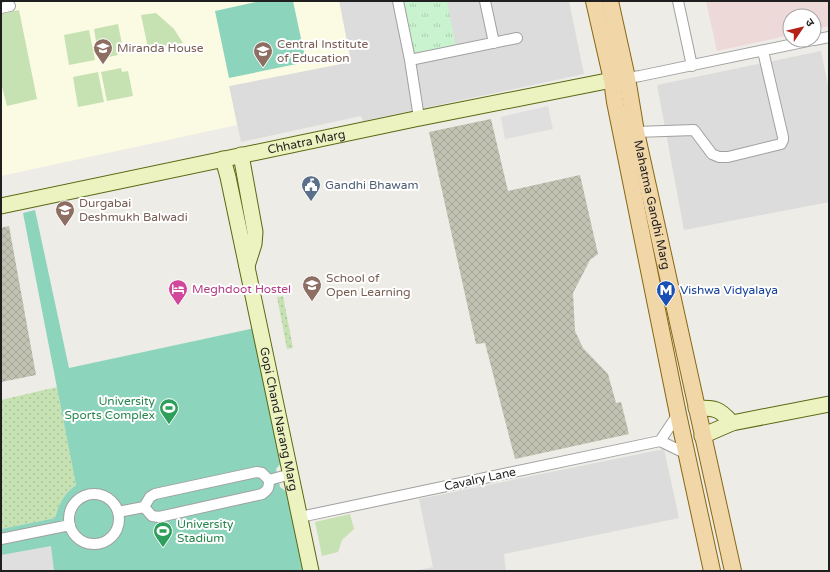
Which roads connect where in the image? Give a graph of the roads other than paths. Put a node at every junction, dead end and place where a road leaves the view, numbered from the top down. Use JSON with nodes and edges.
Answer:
{"nodes":[{"id":1,"x":398,"y":1,"type":"edge"},
{"id":2,"x":484,"y":1,"type":"edge"},
{"id":3,"x":594,"y":1,"type":"edge"},
{"id":4,"x":610,"y":1,"type":"edge"},
{"id":5,"x":678,"y":1,"type":"edge"},
{"id":6,"x":518,"y":38,"type":"dead end"},
{"id":7,"x":494,"y":43,"type":"junction"},
{"id":8,"x":782,"y":47,"type":"edge"},
{"id":9,"x":763,"y":51,"type":"junction"},
{"id":10,"x":410,"y":60,"type":"junction"},
{"id":11,"x":692,"y":66,"type":"junction"},
{"id":12,"x":619,"y":79,"type":"junction"},
{"id":13,"x":419,"y":118,"type":"junction"},
{"id":14,"x":636,"y":132,"type":"junction"},
{"id":15,"x":241,"y":155,"type":"junction"},
{"id":16,"x":223,"y":159,"type":"junction"},
{"id":17,"x":1,"y":206,"type":"edge"},
{"id":18,"x":664,"y":262,"type":"junction"},
{"id":19,"x":247,"y":266,"type":"junction"},
{"id":20,"x":648,"y":266,"type":"junction"},
{"id":21,"x":829,"y":404,"type":"edge"},
{"id":22,"x":696,"y":408,"type":"junction"},
{"id":23,"x":678,"y":414,"type":"junction"},
{"id":24,"x":732,"y":423,"type":"junction"},
{"id":25,"x":702,"y":436,"type":"junction"},
{"id":26,"x":660,"y":440,"type":"junction"},
{"id":27,"x":687,"y":454,"type":"junction"},
{"id":28,"x":291,"y":474,"type":"junction"},
{"id":29,"x":269,"y":480,"type":"junction"},
{"id":30,"x":144,"y":507,"type":"junction"},
{"id":31,"x":118,"y":512,"type":"junction"},
{"id":32,"x":300,"y":517,"type":"junction"},
{"id":33,"x":70,"y":525,"type":"junction"},
{"id":34,"x":1,"y":539,"type":"edge"},
{"id":35,"x":311,"y":571,"type":"edge"},
{"id":36,"x":712,"y":571,"type":"edge"},
{"id":37,"x":732,"y":571,"type":"edge"}],
"edges":[{"from":1,"to":10,"type":"street"},
{"from":2,"to":7,"type":"street"},
{"from":3,"to":12,"type":"main road","name":"Mahatma Gandhi Marg"},
{"from":4,"to":12,"type":"main road","name":"Mahatma Gandhi Marg"},
{"from":5,"to":11,"type":"street"},
{"from":6,"to":7,"type":"street"},
{"from":7,"to":10,"type":"street"},
{"from":8,"to":9,"type":"street"},
{"from":9,"to":11,"type":"street"},
{"from":9,"to":14,"type":"street"},
{"from":10,"to":13,"type":"street"},
{"from":11,"to":12,"type":"street"},
{"from":12,"to":13,"type":"street","name":"Chhatra Marg"},
{"from":12,"to":14,"type":"main road","name":"Mahatma Gandhi Marg"},
{"from":12,"to":20,"type":"main road","name":"Mahatma Gandhi Marg"},
{"from":13,"to":15,"type":"street","name":"Chhatra Marg"},
{"from":14,"to":18,"type":"main road","name":"Mahatma Gandhi Marg"},
{"from":15,"to":16,"type":"street","name":"Chhatra Marg"},
{"from":15,"to":19,"type":"street"},
{"from":16,"to":17,"type":"street","name":"Chhatra Marg"},
{"from":16,"to":19,"type":"street","name":"Gopi Chand Narang Marg"},
{"from":18,"to":20,"type":"main road"},
{"from":18,"to":22,"type":"main road","name":"Mahatma Gandhi Marg"},
{"from":19,"to":28,"type":"street","name":"Gopi Chand Narang Marg"},
{"from":20,"to":23,"type":"main road","name":"Mahatma Gandhi Marg"},
{"from":21,"to":24,"type":"street"},
{"from":22,"to":24,"type":"street"},
{"from":22,"to":25,"type":"main road","name":"Mahatma Gandhi Marg"},
{"from":23,"to":26,"type":"street"},
{"from":23,"to":27,"type":"main road","name":"Mahatma Gandhi Marg"},
{"from":24,"to":25,"type":"street"},
{"from":25,"to":37,"type":"main road","name":"Mahatma Gandhi Marg"},
{"from":26,"to":27,"type":"street"},
{"from":26,"to":32,"type":"street","name":"Cavalry Lane"},
{"from":27,"to":36,"type":"main road","name":"Mahatma Gandhi Marg"},
{"from":28,"to":29,"type":"street"},
{"from":28,"to":32,"type":"street","name":"Gopi Chand Narang Marg"},
{"from":29,"to":30,"type":"street"},
{"from":29,"to":30,"type":"street"},
{"from":30,"to":31,"type":"street"},
{"from":31,"to":33,"type":"street"},
{"from":31,"to":33,"type":"street"},
{"from":32,"to":35,"type":"street","name":"Gopi Chand Narang Marg"},
{"from":33,"to":34,"type":"street"}]}
